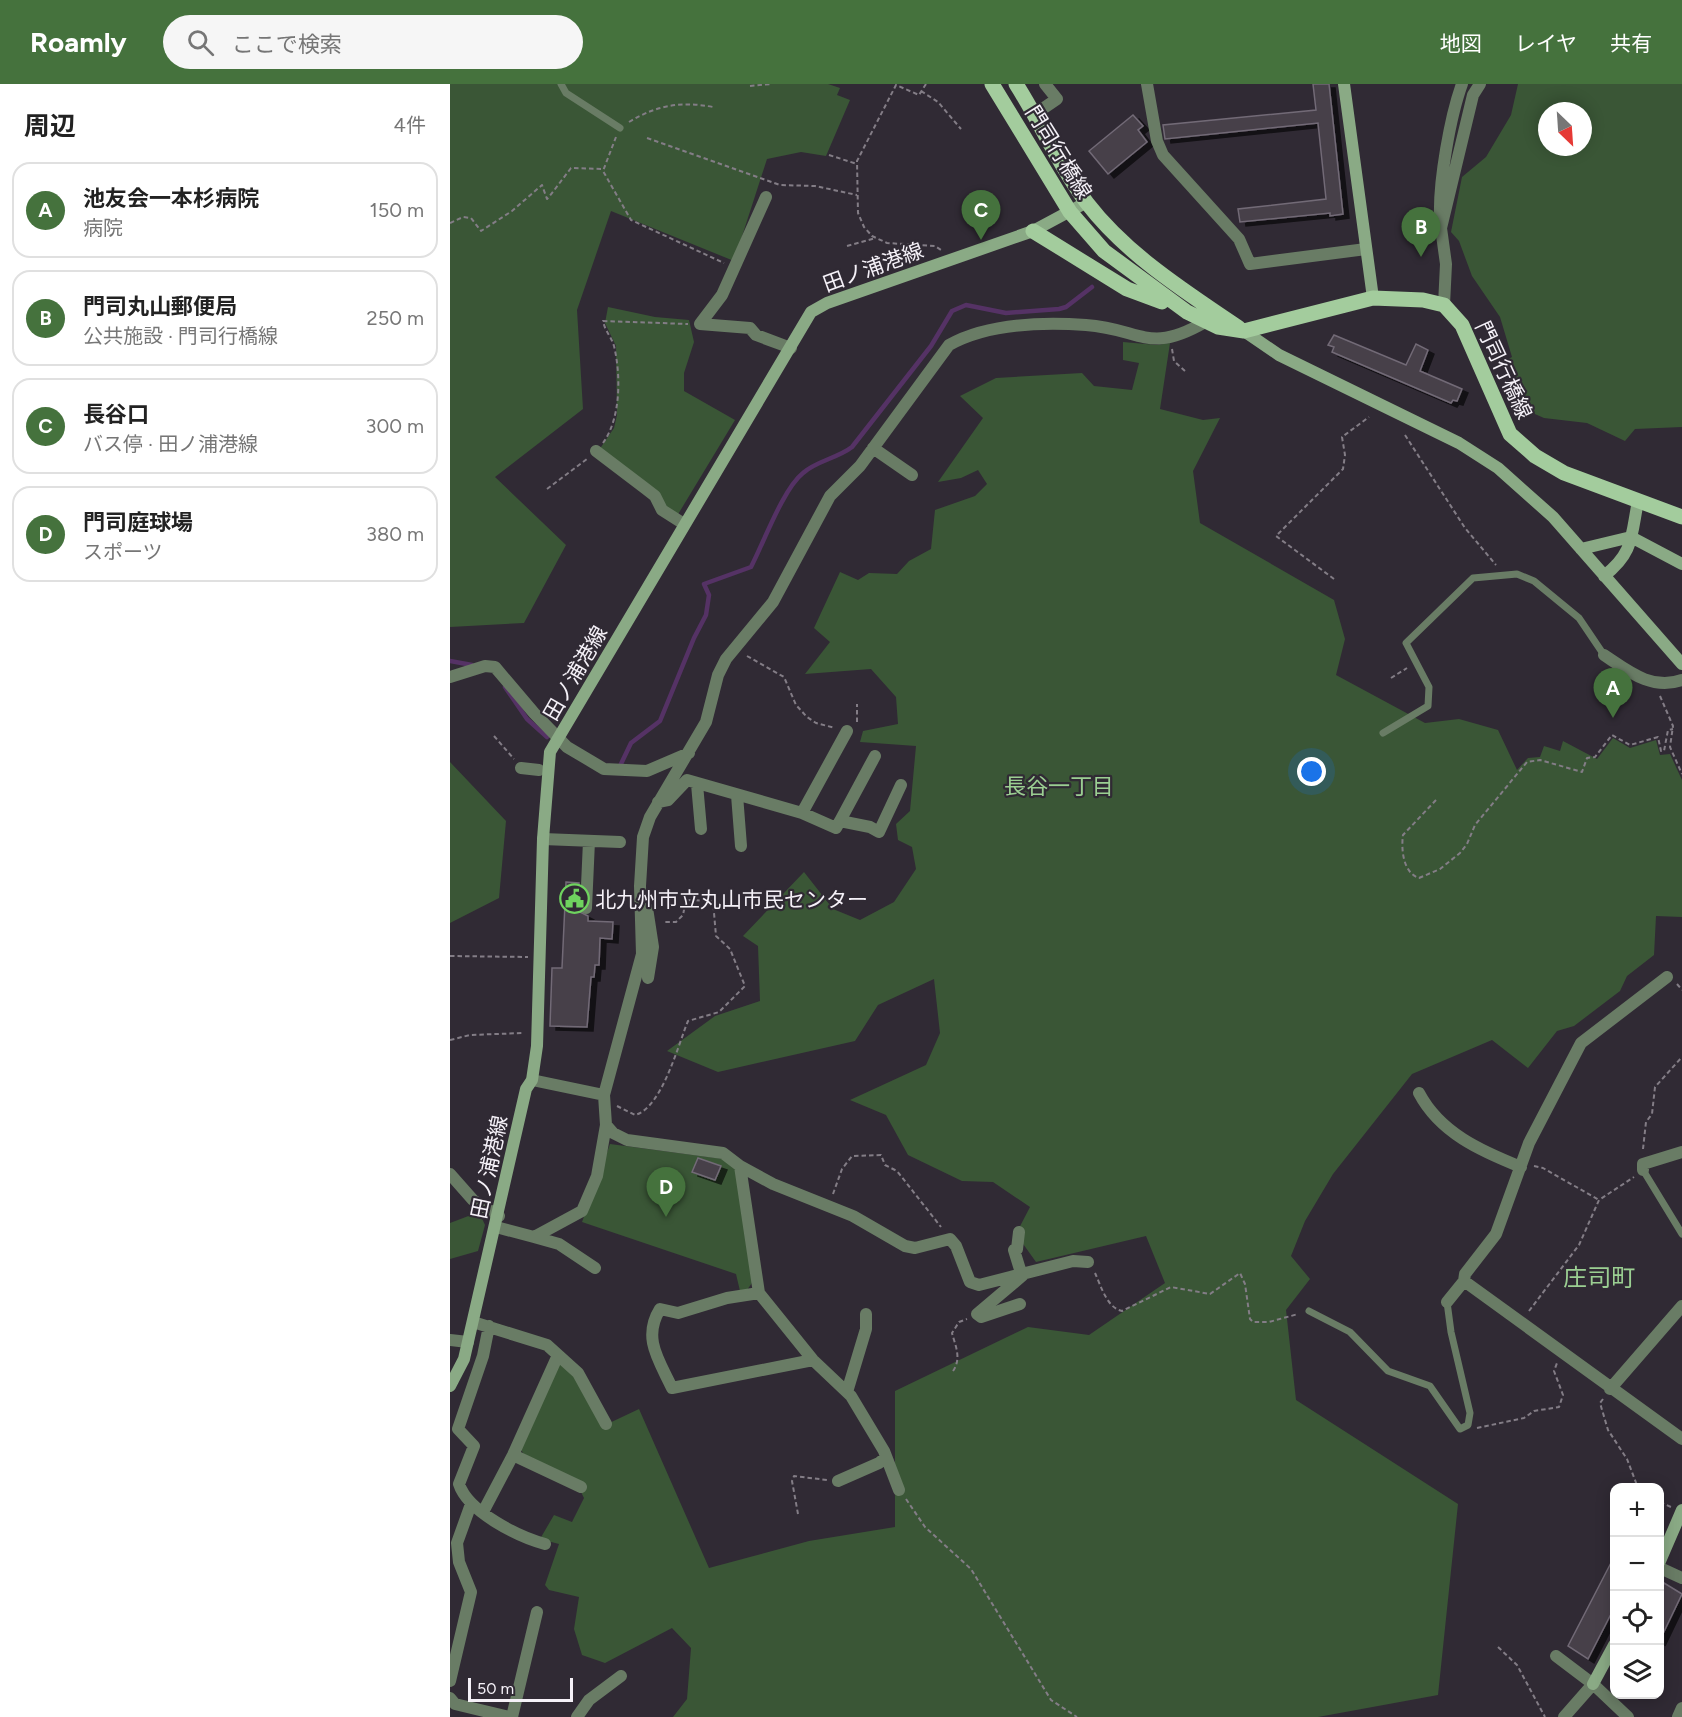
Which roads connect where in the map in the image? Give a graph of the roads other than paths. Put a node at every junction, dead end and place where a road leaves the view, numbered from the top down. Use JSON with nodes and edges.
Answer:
{"nodes":[{"id":1,"x":561,"y":84,"type":"edge"},
{"id":2,"x":992,"y":84,"type":"edge"},
{"id":3,"x":1016,"y":84,"type":"edge"},
{"id":4,"x":1045,"y":84,"type":"edge"},
{"id":5,"x":1147,"y":84,"type":"edge"},
{"id":6,"x":1344,"y":84,"type":"edge"},
{"id":7,"x":1462,"y":84,"type":"edge"},
{"id":8,"x":1479,"y":84,"type":"edge"},
{"id":9,"x":1035,"y":114,"type":"junction"},
{"id":10,"x":620,"y":128,"type":"road end"},
{"id":11,"x":766,"y":197,"type":"dead end"},
{"id":12,"x":1087,"y":202,"type":"junction"},
{"id":13,"x":1070,"y":212,"type":"junction"},
{"id":14,"x":1441,"y":228,"type":"junction"},
{"id":15,"x":1033,"y":231,"type":"junction"},
{"id":16,"x":1366,"y":249,"type":"junction"},
{"id":17,"x":1373,"y":298,"type":"junction"},
{"id":18,"x":1444,"y":305,"type":"junction"},
{"id":19,"x":1187,"y":312,"type":"junction"},
{"id":20,"x":1205,"y":322,"type":"junction"},
{"id":21,"x":1244,"y":332,"type":"junction"},
{"id":22,"x":791,"y":348,"type":"junction"},
{"id":23,"x":873,"y":448,"type":"junction"},
{"id":24,"x":596,"y":452,"type":"road end"},
{"id":25,"x":912,"y":475,"type":"dead end"},
{"id":26,"x":1638,"y":501,"type":"junction"},
{"id":27,"x":1682,"y":517,"type":"edge"},
{"id":28,"x":684,"y":524,"type":"junction"},
{"id":29,"x":1631,"y":537,"type":"junction"},
{"id":30,"x":1581,"y":549,"type":"junction"},
{"id":31,"x":1682,"y":564,"type":"edge"},
{"id":32,"x":1604,"y":576,"type":"junction"},
{"id":33,"x":1604,"y":655,"type":"joint"},
{"id":34,"x":1682,"y":664,"type":"edge"},
{"id":35,"x":450,"y":677,"type":"edge"},
{"id":36,"x":1682,"y":680,"type":"edge"},
{"id":37,"x":847,"y":731,"type":"road end"},
{"id":38,"x":1383,"y":733,"type":"dead end"},
{"id":39,"x":559,"y":739,"type":"junction"},
{"id":40,"x":689,"y":753,"type":"junction"},
{"id":41,"x":874,"y":756,"type":"dead end"},
{"id":42,"x":521,"y":768,"type":"road end"},
{"id":43,"x":539,"y":770,"type":"dead end"},
{"id":44,"x":697,"y":784,"type":"junction"},
{"id":45,"x":901,"y":785,"type":"dead end"},
{"id":46,"x":737,"y":795,"type":"junction"},
{"id":47,"x":658,"y":802,"type":"junction"},
{"id":48,"x":802,"y":813,"type":"junction"},
{"id":49,"x":840,"y":821,"type":"junction"},
{"id":50,"x":701,"y":829,"type":"dead end"},
{"id":51,"x":543,"y":840,"type":"junction"},
{"id":52,"x":589,"y":842,"type":"junction"},
{"id":53,"x":620,"y":842,"type":"dead end"},
{"id":54,"x":741,"y":846,"type":"dead end"},
{"id":55,"x":640,"y":886,"type":"junction"},
{"id":56,"x":586,"y":908,"type":"dead end"},
{"id":57,"x":1667,"y":977,"type":"dead end"},
{"id":58,"x":648,"y":978,"type":"dead end"},
{"id":59,"x":532,"y":1080,"type":"junction"},
{"id":60,"x":1419,"y":1093,"type":"dead end"},
{"id":61,"x":604,"y":1098,"type":"junction"},
{"id":62,"x":606,"y":1125,"type":"junction"},
{"id":63,"x":1682,"y":1152,"type":"edge"},
{"id":64,"x":1522,"y":1165,"type":"junction"},
{"id":65,"x":740,"y":1166,"type":"junction"},
{"id":66,"x":1643,"y":1167,"type":"joint"},
{"id":67,"x":450,"y":1174,"type":"edge"},
{"id":68,"x":497,"y":1222,"type":"junction"},
{"id":69,"x":1019,"y":1232,"type":"dead end"},
{"id":70,"x":1682,"y":1234,"type":"edge"},
{"id":71,"x":534,"y":1237,"type":"junction"},
{"id":72,"x":1088,"y":1262,"type":"road end"},
{"id":73,"x":595,"y":1268,"type":"dead end"},
{"id":74,"x":1022,"y":1276,"type":"junction"},
{"id":75,"x":1464,"y":1281,"type":"junction"},
{"id":76,"x":759,"y":1293,"type":"junction"},
{"id":77,"x":1447,"y":1302,"type":"joint"},
{"id":78,"x":1020,"y":1304,"type":"dead end"},
{"id":79,"x":1682,"y":1306,"type":"edge"},
{"id":80,"x":1310,"y":1311,"type":"road end"},
{"id":81,"x":866,"y":1314,"type":"dead end"},
{"id":82,"x":473,"y":1322,"type":"junction"},
{"id":83,"x":489,"y":1326,"type":"junction"},
{"id":84,"x":450,"y":1340,"type":"edge"},
{"id":85,"x":468,"y":1342,"type":"junction"},
{"id":86,"x":558,"y":1355,"type":"junction"},
{"id":87,"x":813,"y":1360,"type":"junction"},
{"id":88,"x":450,"y":1386,"type":"edge"},
{"id":89,"x":1610,"y":1389,"type":"junction"},
{"id":90,"x":847,"y":1392,"type":"junction"},
{"id":91,"x":606,"y":1424,"type":"dead end"},
{"id":92,"x":1682,"y":1439,"type":"edge"},
{"id":93,"x":513,"y":1455,"type":"junction"},
{"id":94,"x":886,"y":1457,"type":"junction"},
{"id":95,"x":838,"y":1481,"type":"road end"},
{"id":96,"x":581,"y":1487,"type":"dead end"},
{"id":97,"x":899,"y":1490,"type":"road end"},
{"id":98,"x":471,"y":1504,"type":"junction"},
{"id":99,"x":1682,"y":1510,"type":"edge"},
{"id":100,"x":483,"y":1512,"type":"junction"},
{"id":101,"x":545,"y":1544,"type":"dead end"},
{"id":102,"x":1664,"y":1550,"type":"edge"},
{"id":103,"x":1664,"y":1570,"type":"edge"},
{"id":104,"x":1682,"y":1578,"type":"edge"},
{"id":105,"x":537,"y":1612,"type":"dead end"},
{"id":106,"x":1613,"y":1645,"type":"edge"},
{"id":107,"x":1556,"y":1656,"type":"dead end"},
{"id":108,"x":451,"y":1675,"type":"edge"},
{"id":109,"x":621,"y":1676,"type":"dead end"},
{"id":110,"x":1593,"y":1684,"type":"junction"},
{"id":111,"x":450,"y":1698,"type":"edge"},
{"id":112,"x":1682,"y":1708,"type":"edge"},
{"id":113,"x":511,"y":1717,"type":"edge"},
{"id":114,"x":577,"y":1717,"type":"edge"},
{"id":115,"x":1563,"y":1717,"type":"edge"},
{"id":116,"x":1628,"y":1717,"type":"edge"},
{"id":117,"x":1678,"y":1717,"type":"edge"}],
"edges":[{"from":1,"to":10,"type":"lane"},
{"from":2,"to":13,"type":"main road","name":"門司行橋線"},
{"from":3,"to":9,"type":"main road","name":"門司行橋線"},
{"from":4,"to":9,"type":"street"},
{"from":5,"to":16,"type":"street"},
{"from":6,"to":16,"type":"main road"},
{"from":7,"to":14,"type":"street"},
{"from":8,"to":14,"type":"street"},
{"from":9,"to":12,"type":"main road","name":"門司行橋線"},
{"from":11,"to":22,"type":"street"},
{"from":12,"to":13,"type":"main road","name":"田ノ浦港線"},
{"from":12,"to":21,"type":"main road","name":"門司行橋線"},
{"from":13,"to":15,"type":"main road","name":"田ノ浦港線"},
{"from":13,"to":19,"type":"main road","name":"門司行橋線"},
{"from":14,"to":18,"type":"street"},
{"from":15,"to":19,"type":"main road"},
{"from":15,"to":22,"type":"main road","name":"田ノ浦港線"},
{"from":16,"to":17,"type":"main road"},
{"from":17,"to":18,"type":"main road","name":"門司行橋線"},
{"from":17,"to":21,"type":"main road","name":"門司行橋線"},
{"from":18,"to":26,"type":"main road","name":"門司行橋線"},
{"from":19,"to":20,"type":"main road","name":"門司行橋線"},
{"from":20,"to":21,"type":"main road","name":"門司行橋線"},
{"from":20,"to":23,"type":"street"},
{"from":21,"to":30,"type":"main road"},
{"from":22,"to":28,"type":"main road","name":"田ノ浦港線"},
{"from":23,"to":25,"type":"street"},
{"from":23,"to":40,"type":"street"},
{"from":24,"to":28,"type":"street"},
{"from":26,"to":27,"type":"main road","name":"門司行橋線"},
{"from":26,"to":29,"type":"main road"},
{"from":28,"to":39,"type":"main road","name":"田ノ浦港線"},
{"from":29,"to":30,"type":"main road"},
{"from":29,"to":31,"type":"main road"},
{"from":29,"to":32,"type":"main road"},
{"from":30,"to":32,"type":"main road"},
{"from":32,"to":34,"type":"main road"},
{"from":33,"to":36,"type":"street"},
{"from":33,"to":38,"type":"lane"},
{"from":35,"to":39,"type":"street"},
{"from":37,"to":48,"type":"street"},
{"from":39,"to":40,"type":"street"},
{"from":39,"to":51,"type":"main road","name":"田ノ浦港線"},
{"from":40,"to":47,"type":"street"},
{"from":41,"to":49,"type":"street"},
{"from":42,"to":43,"type":"street"},
{"from":44,"to":46,"type":"street"},
{"from":44,"to":47,"type":"street"},
{"from":44,"to":50,"type":"street"},
{"from":45,"to":49,"type":"street"},
{"from":46,"to":48,"type":"street"},
{"from":46,"to":54,"type":"street"},
{"from":47,"to":55,"type":"street"},
{"from":48,"to":49,"type":"street"},
{"from":51,"to":52,"type":"street"},
{"from":51,"to":59,"type":"main road","name":"田ノ浦港線"},
{"from":52,"to":53,"type":"street"},
{"from":52,"to":56,"type":"street"},
{"from":55,"to":58,"type":"street"},
{"from":55,"to":61,"type":"street"},
{"from":57,"to":64,"type":"street"},
{"from":59,"to":61,"type":"street"},
{"from":59,"to":68,"type":"main road","name":"田ノ浦港線"},
{"from":60,"to":64,"type":"street"},
{"from":61,"to":62,"type":"street"},
{"from":62,"to":65,"type":"street"},
{"from":62,"to":71,"type":"street"},
{"from":63,"to":66,"type":"street"},
{"from":64,"to":75,"type":"street"},
{"from":65,"to":74,"type":"street"},
{"from":65,"to":76,"type":"street"},
{"from":66,"to":70,"type":"lane"},
{"from":67,"to":68,"type":"street"},
{"from":68,"to":71,"type":"street"},
{"from":68,"to":82,"type":"main road","name":"田ノ浦港線"},
{"from":69,"to":74,"type":"street"},
{"from":71,"to":73,"type":"street"},
{"from":72,"to":74,"type":"street"},
{"from":74,"to":78,"type":"street"},
{"from":75,"to":77,"type":"street"},
{"from":75,"to":89,"type":"street"},
{"from":76,"to":87,"type":"street"},
{"from":76,"to":87,"type":"street"},
{"from":77,"to":80,"type":"lane"},
{"from":79,"to":89,"type":"street"},
{"from":81,"to":90,"type":"street"},
{"from":82,"to":83,"type":"street"},
{"from":82,"to":85,"type":"main road","name":"田ノ浦港線"},
{"from":83,"to":86,"type":"street"},
{"from":83,"to":98,"type":"street"},
{"from":84,"to":85,"type":"street"},
{"from":85,"to":88,"type":"main road","name":"田ノ浦港線"},
{"from":86,"to":91,"type":"street"},
{"from":86,"to":93,"type":"street"},
{"from":87,"to":90,"type":"street"},
{"from":89,"to":92,"type":"street"},
{"from":90,"to":94,"type":"street"},
{"from":93,"to":96,"type":"street"},
{"from":93,"to":100,"type":"street"},
{"from":94,"to":95,"type":"street"},
{"from":94,"to":97,"type":"street"},
{"from":98,"to":100,"type":"street"},
{"from":98,"to":108,"type":"street"},
{"from":99,"to":102,"type":"main road"},
{"from":100,"to":101,"type":"street"},
{"from":103,"to":104,"type":"street"},
{"from":105,"to":113,"type":"street"},
{"from":106,"to":110,"type":"main road"},
{"from":107,"to":110,"type":"street"},
{"from":109,"to":114,"type":"street"},
{"from":110,"to":115,"type":"street"},
{"from":110,"to":116,"type":"street"},
{"from":111,"to":113,"type":"street"},
{"from":112,"to":117,"type":"street"}]}
